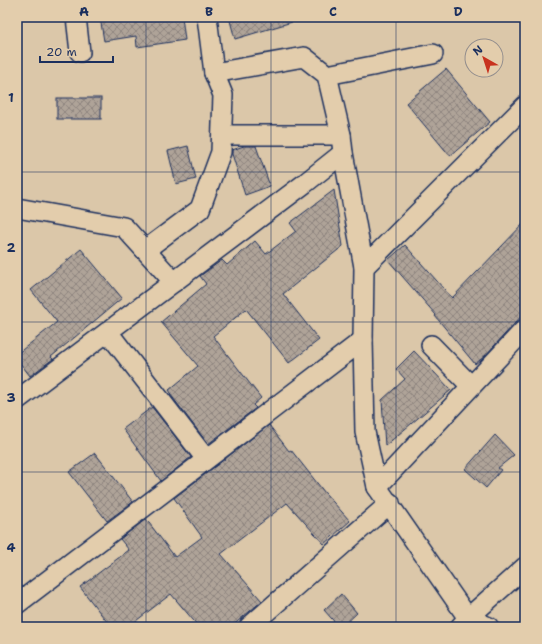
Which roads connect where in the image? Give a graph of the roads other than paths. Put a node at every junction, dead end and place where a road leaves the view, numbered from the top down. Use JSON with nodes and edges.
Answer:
{"nodes":[{"id":1,"x":76,"y":17,"type":"edge"},
{"id":2,"x":207,"y":17,"type":"edge"},
{"id":3,"x":80,"y":52,"type":"dead end"},
{"id":4,"x":433,"y":54,"type":"dead end"},
{"id":5,"x":214,"y":73,"type":"junction"},
{"id":6,"x":328,"y":75,"type":"junction"},
{"id":7,"x":525,"y":106,"type":"edge"},
{"id":8,"x":222,"y":135,"type":"junction"},
{"id":9,"x":342,"y":144,"type":"junction"},
{"id":10,"x":17,"y":208,"type":"edge"},
{"id":11,"x":145,"y":250,"type":"junction"},
{"id":12,"x":364,"y":266,"type":"junction"},
{"id":13,"x":174,"y":282,"type":"junction"},
{"id":14,"x":525,"y":329,"type":"edge"},
{"id":15,"x":108,"y":332,"type":"junction"},
{"id":16,"x":362,"y":340,"type":"junction"},
{"id":17,"x":431,"y":346,"type":"dead end"},
{"id":18,"x":471,"y":386,"type":"junction"},
{"id":19,"x":17,"y":400,"type":"edge"},
{"id":20,"x":206,"y":460,"type":"junction"},
{"id":21,"x":377,"y":487,"type":"junction"},
{"id":22,"x":390,"y":503,"type":"junction"},
{"id":23,"x":525,"y":567,"type":"edge"},
{"id":24,"x":17,"y":604,"type":"edge"},
{"id":25,"x":463,"y":622,"type":"edge"},
{"id":26,"x":249,"y":627,"type":"edge"},
{"id":27,"x":489,"y":627,"type":"edge"}],
"edges":[{"from":1,"to":3,"type":"street"},
{"from":2,"to":5,"type":"street"},
{"from":4,"to":6,"type":"street"},
{"from":5,"to":6,"type":"street"},
{"from":5,"to":8,"type":"street"},
{"from":6,"to":9,"type":"street"},
{"from":7,"to":12,"type":"street"},
{"from":8,"to":9,"type":"street"},
{"from":8,"to":11,"type":"street"},
{"from":9,"to":12,"type":"street"},
{"from":9,"to":13,"type":"street"},
{"from":10,"to":11,"type":"street"},
{"from":11,"to":13,"type":"street"},
{"from":12,"to":16,"type":"street"},
{"from":13,"to":15,"type":"street"},
{"from":14,"to":18,"type":"street"},
{"from":15,"to":19,"type":"street"},
{"from":15,"to":20,"type":"street"},
{"from":16,"to":20,"type":"street"},
{"from":16,"to":21,"type":"street"},
{"from":17,"to":18,"type":"street"},
{"from":18,"to":21,"type":"street"},
{"from":20,"to":24,"type":"street"},
{"from":21,"to":22,"type":"street"},
{"from":22,"to":25,"type":"street"},
{"from":22,"to":26,"type":"street"},
{"from":23,"to":25,"type":"street"},
{"from":25,"to":27,"type":"street"}]}
